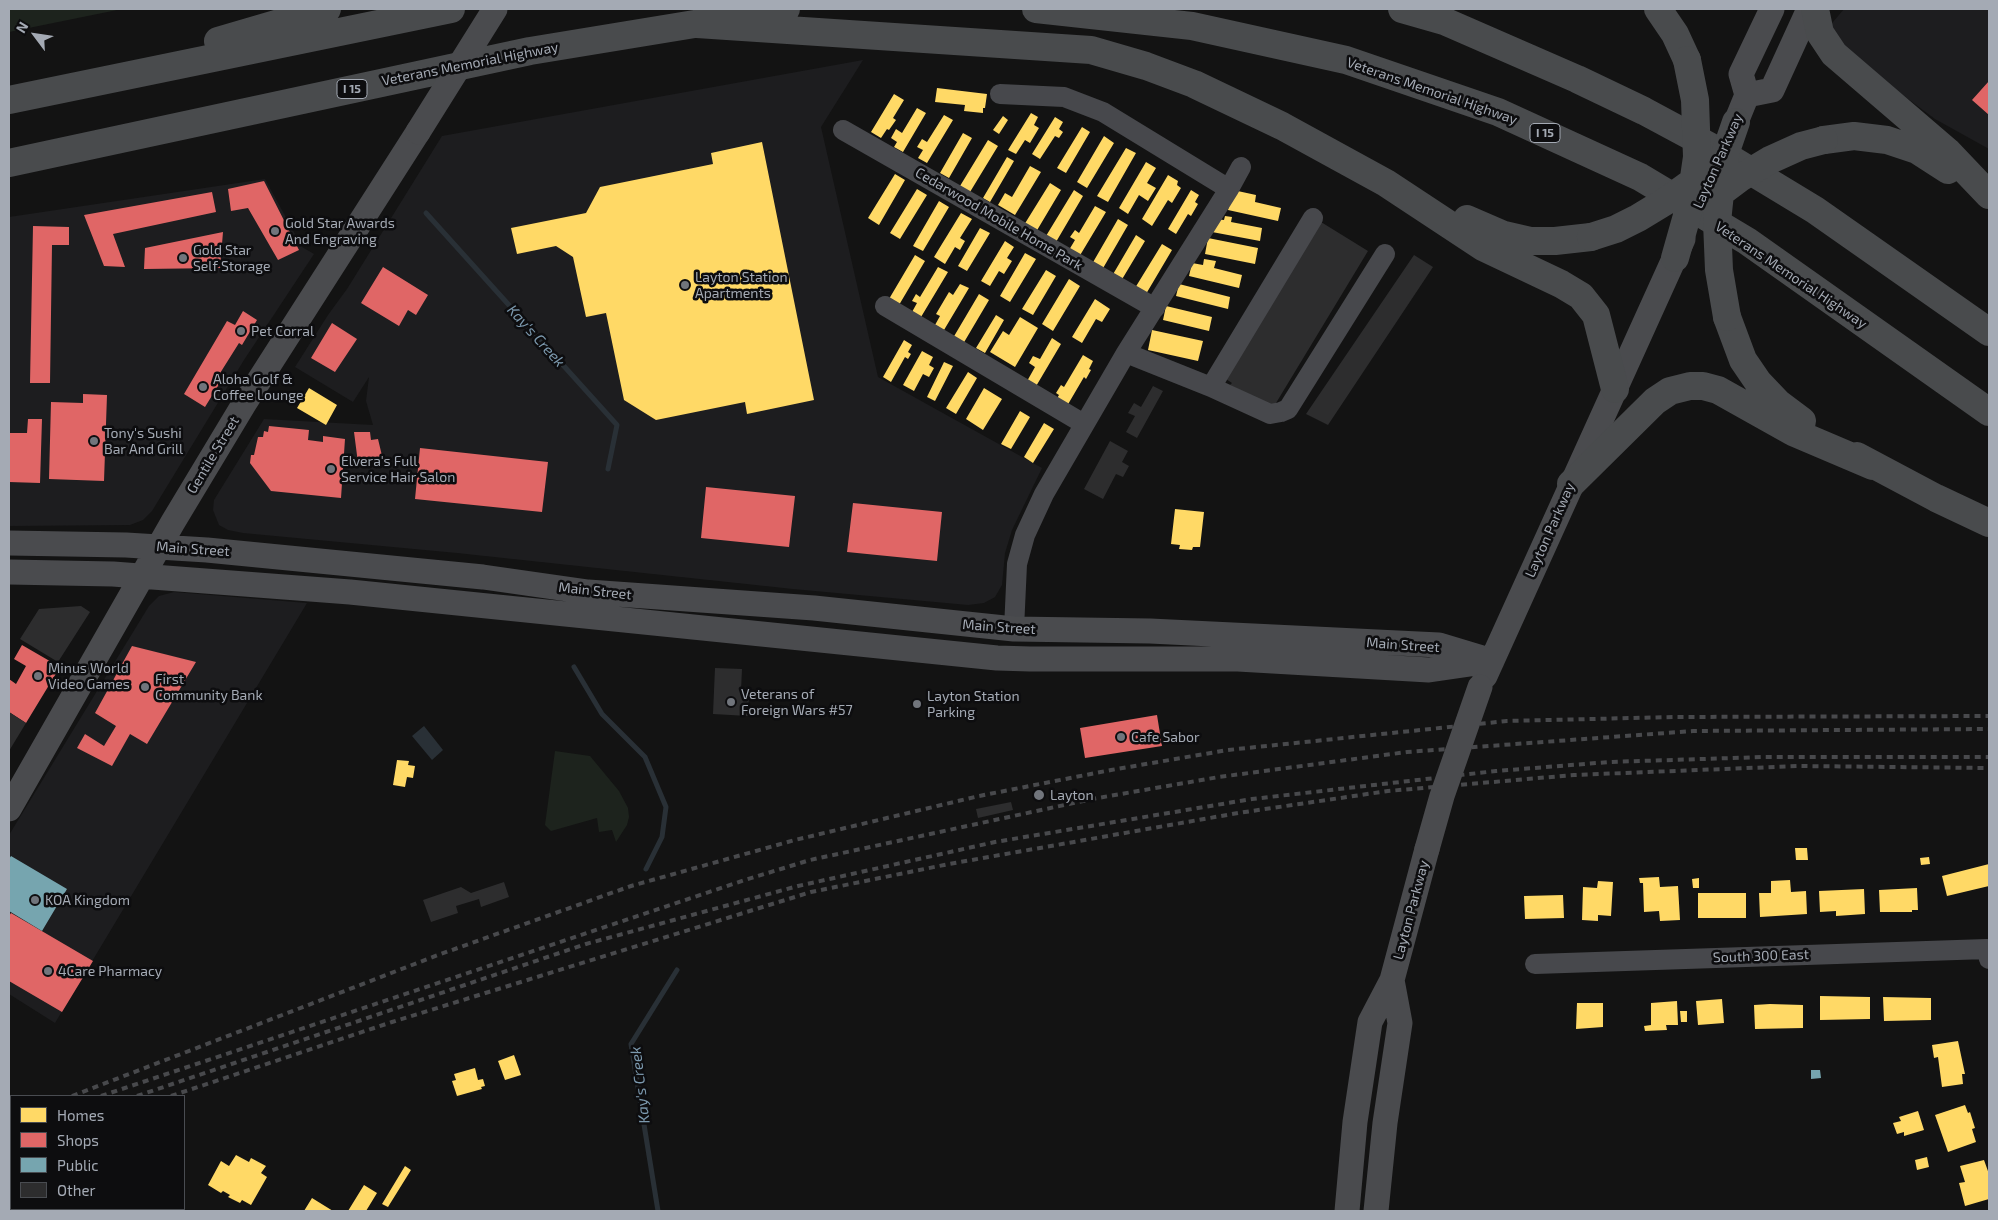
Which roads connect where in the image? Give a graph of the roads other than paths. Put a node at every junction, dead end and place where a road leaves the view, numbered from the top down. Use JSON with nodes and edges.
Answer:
{"nodes":[{"id":1,"x":327,"y":9,"type":"edge"},
{"id":2,"x":450,"y":9,"type":"edge"},
{"id":3,"x":495,"y":9,"type":"edge"},
{"id":4,"x":786,"y":9,"type":"edge"},
{"id":5,"x":1036,"y":9,"type":"edge"},
{"id":6,"x":1402,"y":9,"type":"edge"},
{"id":7,"x":1658,"y":9,"type":"edge"},
{"id":8,"x":1772,"y":9,"type":"edge"},
{"id":9,"x":1809,"y":9,"type":"edge"},
{"id":10,"x":1815,"y":9,"type":"edge"},
{"id":11,"x":697,"y":24,"type":"junction"},
{"id":12,"x":1000,"y":94,"type":"dead end"},
{"id":13,"x":1747,"y":95,"type":"junction"},
{"id":14,"x":14,"y":99,"type":"edge"},
{"id":15,"x":1736,"y":122,"type":"junction"},
{"id":16,"x":843,"y":130,"type":"dead end"},
{"id":17,"x":1720,"y":155,"type":"junction"},
{"id":18,"x":9,"y":163,"type":"edge"},
{"id":19,"x":1241,"y":167,"type":"dead end"},
{"id":20,"x":1695,"y":180,"type":"junction"},
{"id":21,"x":1386,"y":183,"type":"junction"},
{"id":22,"x":1229,"y":189,"type":"junction"},
{"id":23,"x":1719,"y":192,"type":"junction"},
{"id":24,"x":1989,"y":195,"type":"edge"},
{"id":25,"x":1989,"y":200,"type":"edge"},
{"id":26,"x":1694,"y":214,"type":"junction"},
{"id":27,"x":1313,"y":218,"type":"dead end"},
{"id":28,"x":1385,"y":254,"type":"dead end"},
{"id":29,"x":1670,"y":269,"type":"junction"},
{"id":30,"x":885,"y":306,"type":"dead end"},
{"id":31,"x":1155,"y":308,"type":"junction"},
{"id":32,"x":1989,"y":332,"type":"edge"},
{"id":33,"x":1126,"y":353,"type":"junction"},
{"id":34,"x":1211,"y":387,"type":"junction"},
{"id":35,"x":1615,"y":389,"type":"junction"},
{"id":36,"x":1989,"y":412,"type":"edge"},
{"id":37,"x":1084,"y":424,"type":"junction"},
{"id":38,"x":1873,"y":466,"type":"junction"},
{"id":39,"x":1571,"y":484,"type":"junction"},
{"id":40,"x":1989,"y":522,"type":"edge"},
{"id":41,"x":9,"y":543,"type":"edge"},
{"id":42,"x":160,"y":546,"type":"junction"},
{"id":43,"x":9,"y":572,"type":"edge"},
{"id":44,"x":142,"y":577,"type":"junction"},
{"id":45,"x":1014,"y":629,"type":"junction"},
{"id":46,"x":1492,"y":661,"type":"junction"},
{"id":47,"x":9,"y":809,"type":"edge"},
{"id":48,"x":1988,"y":954,"type":"edge"},
{"id":49,"x":1535,"y":964,"type":"dead end"},
{"id":50,"x":1392,"y":980,"type":"junction"},
{"id":51,"x":1347,"y":1211,"type":"edge"},
{"id":52,"x":1376,"y":1211,"type":"edge"}],
"edges":[{"from":1,"to":14,"type":"highway"},
{"from":2,"to":14,"type":"highway"},
{"from":3,"to":42,"type":"main road","name":"Gentile Street","bridge":true},
{"from":4,"to":11,"type":"highway","name":"Veterans Memorial Highway","number":"I 15"},
{"from":5,"to":36,"type":"highway","name":"Veterans Memorial Highway","number":"I 15"},
{"from":6,"to":32,"type":"highway"},
{"from":7,"to":20,"type":"highway","bridge":true},
{"from":8,"to":13,"type":"main road"},
{"from":9,"to":13,"type":"main road"},
{"from":10,"to":24,"type":"highway"},
{"from":11,"to":18,"type":"highway","name":"Veterans Memorial Highway","number":"I 15"},
{"from":11,"to":21,"type":"highway"},
{"from":12,"to":22,"type":"street"},
{"from":13,"to":15,"type":"main road","name":"Layton Parkway"},
{"from":15,"to":17,"type":"main road","name":"Layton Parkway","bridge":true},
{"from":15,"to":23,"type":"highway","bridge":true},
{"from":16,"to":31,"type":"street","name":"Cedarwood Mobile Home Park"},
{"from":17,"to":20,"type":"highway"},
{"from":17,"to":26,"type":"main road","name":"Layton Parkway"},
{"from":19,"to":22,"type":"street"},
{"from":20,"to":21,"type":"highway","bridge":true},
{"from":20,"to":29,"type":"highway","bridge":true},
{"from":21,"to":35,"type":"highway"},
{"from":22,"to":31,"type":"street"},
{"from":23,"to":25,"type":"highway","bridge":true},
{"from":23,"to":26,"type":"highway","bridge":true},
{"from":23,"to":38,"type":"highway","bridge":true},
{"from":26,"to":29,"type":"main road","name":"Layton Parkway","bridge":true},
{"from":27,"to":34,"type":"street"},
{"from":28,"to":34,"type":"street"},
{"from":29,"to":35,"type":"main road","name":"Layton Parkway"},
{"from":30,"to":37,"type":"street"},
{"from":31,"to":33,"type":"street"},
{"from":33,"to":34,"type":"street"},
{"from":33,"to":37,"type":"street"},
{"from":35,"to":39,"type":"main road","name":"Layton Parkway"},
{"from":37,"to":45,"type":"street"},
{"from":38,"to":39,"type":"highway"},
{"from":38,"to":40,"type":"highway"},
{"from":39,"to":46,"type":"main road","name":"Layton Parkway"},
{"from":41,"to":42,"type":"main road","name":"Main Street"},
{"from":42,"to":44,"type":"main road","name":"Gentile Street"},
{"from":42,"to":45,"type":"main road","name":"Main Street"},
{"from":43,"to":44,"type":"main road","name":"Main Street"},
{"from":44,"to":46,"type":"main road","name":"Main Street"},
{"from":44,"to":47,"type":"main road","name":"Gentile Street"},
{"from":45,"to":46,"type":"main road","name":"Main Street"},
{"from":46,"to":50,"type":"main road","name":"Layton Parkway","bridge":true},
{"from":48,"to":49,"type":"street","name":"South 300 East"},
{"from":50,"to":51,"type":"main road","name":"Layton Parkway"},
{"from":50,"to":52,"type":"main road","name":"Layton Parkway"}]}
